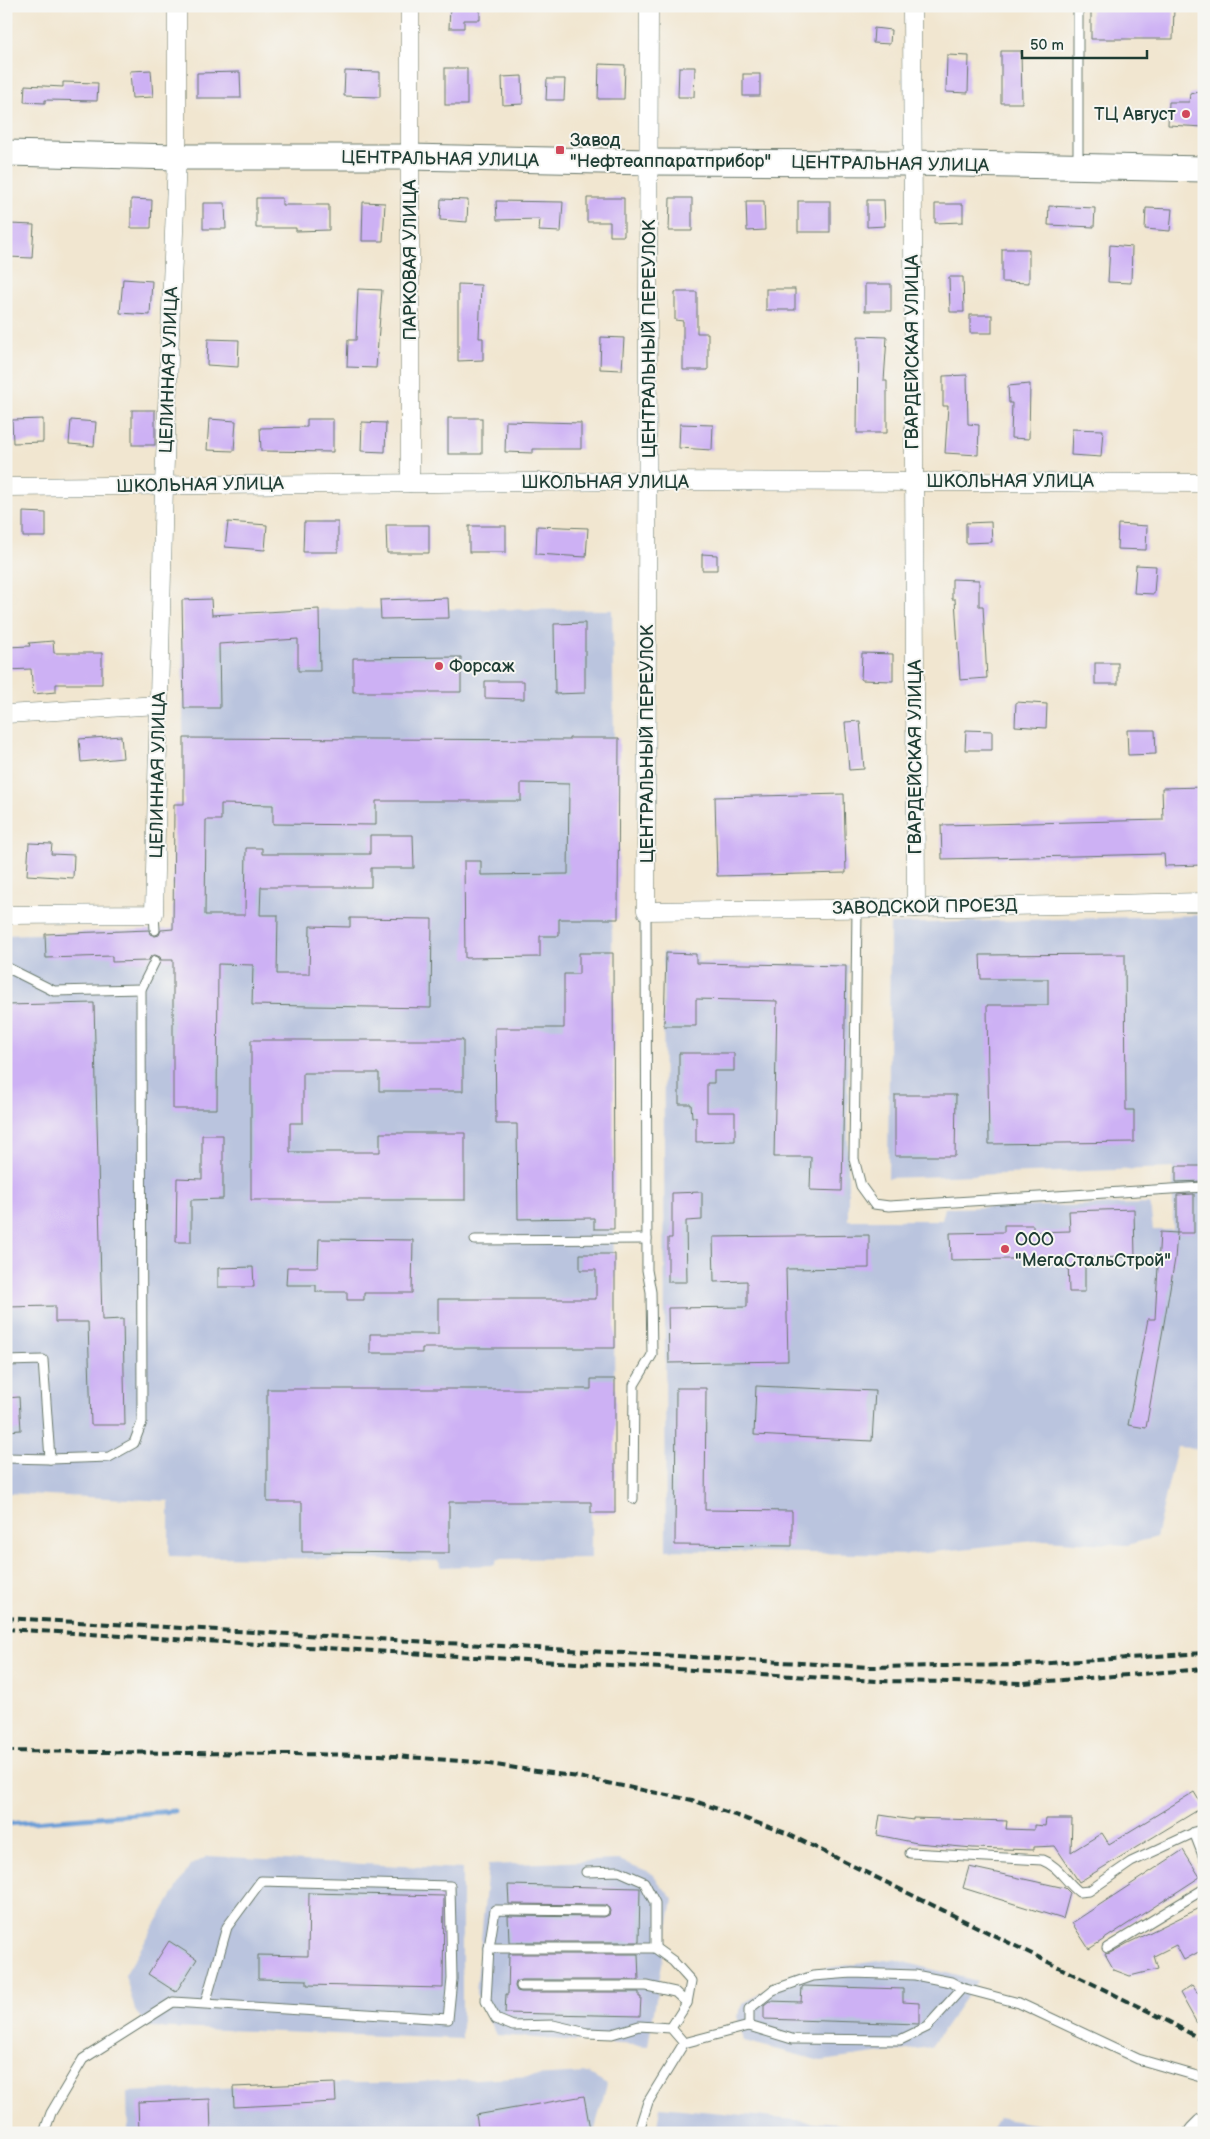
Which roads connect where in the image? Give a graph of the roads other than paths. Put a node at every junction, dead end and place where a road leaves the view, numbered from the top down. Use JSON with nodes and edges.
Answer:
{"nodes":[{"id":1,"x":177,"y":6,"type":"edge"},
{"id":2,"x":410,"y":6,"type":"edge"},
{"id":3,"x":649,"y":6,"type":"edge"},
{"id":4,"x":912,"y":6,"type":"edge"},
{"id":5,"x":1078,"y":6,"type":"edge"},
{"id":6,"x":6,"y":153,"type":"edge"},
{"id":7,"x":177,"y":157,"type":"junction"},
{"id":8,"x":409,"y":157,"type":"junction"},
{"id":9,"x":650,"y":162,"type":"junction"},
{"id":10,"x":912,"y":163,"type":"junction"},
{"id":11,"x":1078,"y":166,"type":"junction"},
{"id":12,"x":1204,"y":168,"type":"edge"},
{"id":13,"x":648,"y":481,"type":"junction"},
{"id":14,"x":913,"y":481,"type":"junction"},
{"id":15,"x":410,"y":483,"type":"junction"},
{"id":16,"x":1204,"y":483,"type":"edge"},
{"id":17,"x":164,"y":485,"type":"junction"},
{"id":18,"x":6,"y":487,"type":"edge"},
{"id":19,"x":160,"y":705,"type":"junction"},
{"id":20,"x":6,"y":714,"type":"edge"},
{"id":21,"x":1204,"y":902,"type":"edge"},
{"id":22,"x":916,"y":908,"type":"junction"},
{"id":23,"x":857,"y":909,"type":"junction"},
{"id":24,"x":646,"y":911,"type":"junction"},
{"id":25,"x":6,"y":915,"type":"edge"},
{"id":26,"x":155,"y":961,"type":"dead end"},
{"id":27,"x":6,"y":967,"type":"edge"},
{"id":28,"x":141,"y":989,"type":"junction"},
{"id":29,"x":1204,"y":1187,"type":"edge"},
{"id":30,"x":646,"y":1239,"type":"junction"},
{"id":31,"x":475,"y":1240,"type":"dead end"},
{"id":32,"x":6,"y":1361,"type":"edge"},
{"id":33,"x":6,"y":1458,"type":"edge"},
{"id":34,"x":50,"y":1459,"type":"junction"},
{"id":35,"x":633,"y":1500,"type":"dead end"},
{"id":36,"x":1204,"y":1828,"type":"edge"},
{"id":37,"x":1194,"y":1832,"type":"junction"},
{"id":38,"x":910,"y":1853,"type":"dead end"},
{"id":39,"x":1204,"y":1858,"type":"edge"},
{"id":40,"x":586,"y":1872,"type":"dead end"},
{"id":41,"x":1204,"y":1889,"type":"edge"},
{"id":42,"x":604,"y":1911,"type":"dead end"},
{"id":43,"x":489,"y":1948,"type":"junction"},
{"id":44,"x":655,"y":1948,"type":"junction"},
{"id":45,"x":1107,"y":1948,"type":"dead end"},
{"id":46,"x":521,"y":1986,"type":"dead end"},
{"id":47,"x":962,"y":1988,"type":"junction"},
{"id":48,"x":687,"y":2003,"type":"junction"},
{"id":49,"x":205,"y":2004,"type":"junction"},
{"id":50,"x":750,"y":2026,"type":"junction"},
{"id":51,"x":671,"y":2028,"type":"junction"},
{"id":52,"x":684,"y":2043,"type":"junction"},
{"id":53,"x":1204,"y":2078,"type":"edge"},
{"id":54,"x":1204,"y":2126,"type":"edge"},
{"id":55,"x":44,"y":2133,"type":"edge"},
{"id":56,"x":638,"y":2133,"type":"edge"},
{"id":57,"x":1197,"y":2133,"type":"edge"}],
"edges":[{"from":1,"to":7,"type":"street","name":"ЦЕЛИННАЯ УЛИЦА"},
{"from":2,"to":8,"type":"street","name":"ПАРКОВАЯ УЛИЦА"},
{"from":3,"to":9,"type":"street","name":"ЦЕНТРАЛЬНЫЙ ПЕРЕУЛОК"},
{"from":4,"to":10,"type":"street","name":"ГВАРДЕЙСКАЯ УЛИЦА"},
{"from":5,"to":11,"type":"lane"},
{"from":6,"to":7,"type":"street","name":"ЦЕНТРАЛЬНАЯ УЛИЦА"},
{"from":7,"to":8,"type":"street","name":"ЦЕНТРАЛЬНАЯ УЛИЦА"},
{"from":7,"to":17,"type":"street","name":"ЦЕЛИННАЯ УЛИЦА"},
{"from":8,"to":9,"type":"street","name":"ЦЕНТРАЛЬНАЯ УЛИЦА"},
{"from":8,"to":15,"type":"street","name":"ПАРКОВАЯ УЛИЦА"},
{"from":9,"to":10,"type":"street","name":"ЦЕНТРАЛЬНАЯ УЛИЦА"},
{"from":9,"to":13,"type":"street","name":"ЦЕНТРАЛЬНЫЙ ПЕРЕУЛОК"},
{"from":10,"to":11,"type":"street","name":"ЦЕНТРАЛЬНАЯ УЛИЦА"},
{"from":10,"to":14,"type":"street","name":"ГВАРДЕЙСКАЯ УЛИЦА"},
{"from":11,"to":12,"type":"street","name":"ЦЕНТРАЛЬНАЯ УЛИЦА"},
{"from":13,"to":14,"type":"street","name":"ШКОЛЬНАЯ УЛИЦА"},
{"from":13,"to":15,"type":"street","name":"ШКОЛЬНАЯ УЛИЦА"},
{"from":13,"to":24,"type":"street","name":"ЦЕНТРАЛЬНЫЙ ПЕРЕУЛОК"},
{"from":14,"to":16,"type":"street","name":"ШКОЛЬНАЯ УЛИЦА"},
{"from":14,"to":22,"type":"street","name":"ГВАРДЕЙСКАЯ УЛИЦА"},
{"from":15,"to":17,"type":"street","name":"ШКОЛЬНАЯ УЛИЦА"},
{"from":17,"to":18,"type":"street","name":"ШКОЛЬНАЯ УЛИЦА"},
{"from":17,"to":19,"type":"street","name":"ЦЕЛИННАЯ УЛИЦА"},
{"from":19,"to":20,"type":"street"},
{"from":19,"to":25,"type":"street","name":"ЦЕЛИННАЯ УЛИЦА"},
{"from":21,"to":22,"type":"street","name":"ЗАВОДСКОЙ ПРОЕЗД"},
{"from":22,"to":23,"type":"street","name":"ЗАВОДСКОЙ ПРОЕЗД"},
{"from":23,"to":24,"type":"street","name":"ЗАВОДСКОЙ ПРОЕЗД"},
{"from":23,"to":29,"type":"lane"},
{"from":24,"to":30,"type":"lane"},
{"from":26,"to":28,"type":"lane"},
{"from":27,"to":28,"type":"lane"},
{"from":28,"to":34,"type":"lane"},
{"from":30,"to":31,"type":"lane"},
{"from":30,"to":35,"type":"lane"},
{"from":32,"to":34,"type":"lane"},
{"from":33,"to":34,"type":"lane"},
{"from":36,"to":37,"type":"lane"},
{"from":37,"to":38,"type":"lane"},
{"from":37,"to":39,"type":"lane"},
{"from":40,"to":44,"type":"lane"},
{"from":41,"to":45,"type":"lane"},
{"from":42,"to":43,"type":"lane"},
{"from":43,"to":44,"type":"lane"},
{"from":43,"to":51,"type":"lane"},
{"from":44,"to":48,"type":"lane"},
{"from":46,"to":48,"type":"lane"},
{"from":47,"to":50,"type":"lane"},
{"from":47,"to":50,"type":"lane"},
{"from":47,"to":53,"type":"lane"},
{"from":48,"to":51,"type":"lane"},
{"from":49,"to":49,"type":"lane"},
{"from":49,"to":55,"type":"lane"},
{"from":50,"to":52,"type":"lane"},
{"from":51,"to":52,"type":"lane"},
{"from":52,"to":56,"type":"lane"},
{"from":54,"to":57,"type":"street"}]}
